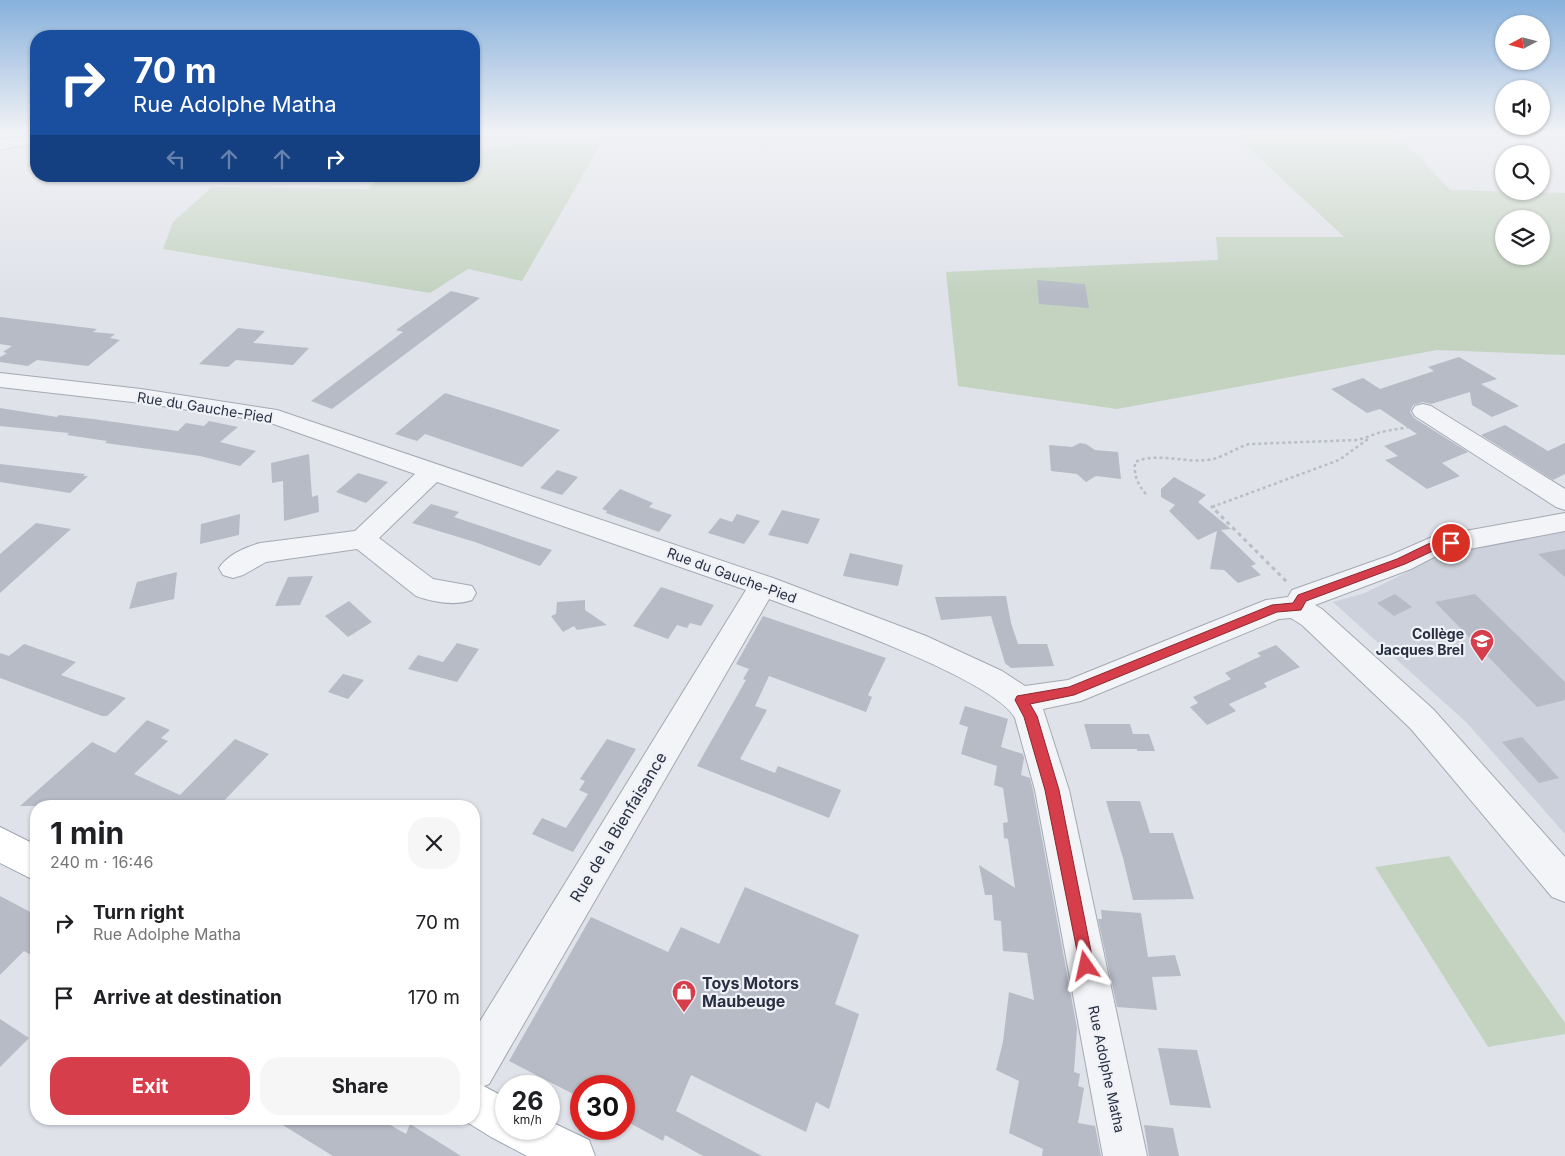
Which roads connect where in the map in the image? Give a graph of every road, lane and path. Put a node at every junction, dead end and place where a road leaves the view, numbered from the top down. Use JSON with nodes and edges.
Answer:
{"nodes":[{"id":1,"x":0,"y":380,"type":"edge"},
{"id":2,"x":1430,"y":415,"type":"joint"},
{"id":3,"x":1369,"y":438,"type":"junction"},
{"id":4,"x":432,"y":472,"type":"junction"},
{"id":5,"x":1146,"y":494,"type":"dead end"},
{"id":6,"x":1565,"y":501,"type":"edge"},
{"id":7,"x":1565,"y":522,"type":"edge"},
{"id":8,"x":362,"y":539,"type":"junction"},
{"id":9,"x":233,"y":568,"type":"dead end"},
{"id":10,"x":763,"y":584,"type":"junction"},
{"id":11,"x":462,"y":593,"type":"dead end"},
{"id":12,"x":1299,"y":602,"type":"junction"},
{"id":13,"x":1021,"y":700,"type":"junction"},
{"id":14,"x":0,"y":844,"type":"edge"},
{"id":15,"x":30,"y":861,"type":"edge"},
{"id":16,"x":1565,"y":884,"type":"edge"},
{"id":17,"x":480,"y":1059,"type":"edge"},
{"id":18,"x":480,"y":1106,"type":"edge"},
{"id":19,"x":495,"y":1115,"type":"edge"},
{"id":20,"x":541,"y":1140,"type":"edge"},
{"id":21,"x":573,"y":1156,"type":"edge"},
{"id":22,"x":1125,"y":1156,"type":"edge"}],
"edges":[{"from":1,"to":4,"type":"street","name":"Rue du Gauche-Pied"},
{"from":2,"to":3,"type":"path"},
{"from":2,"to":6,"type":"street"},
{"from":3,"to":5,"type":"path"},
{"from":3,"to":12,"type":"path"},
{"from":4,"to":8,"type":"street"},
{"from":4,"to":10,"type":"street","name":"Rue du Gauche-Pied"},
{"from":7,"to":12,"type":"street"},
{"from":8,"to":9,"type":"street"},
{"from":8,"to":11,"type":"street"},
{"from":10,"to":13,"type":"street","name":"Rue du Gauche-Pied"},
{"from":10,"to":17,"type":"street","name":"Rue de la Bienfaisance"},
{"from":12,"to":13,"type":"street"},
{"from":12,"to":16,"type":"street"},
{"from":13,"to":22,"type":"street","name":"Rue Adolphe Matha"},
{"from":14,"to":15,"type":"main road"},
{"from":18,"to":19,"type":"main road"},
{"from":20,"to":21,"type":"main road"}]}
